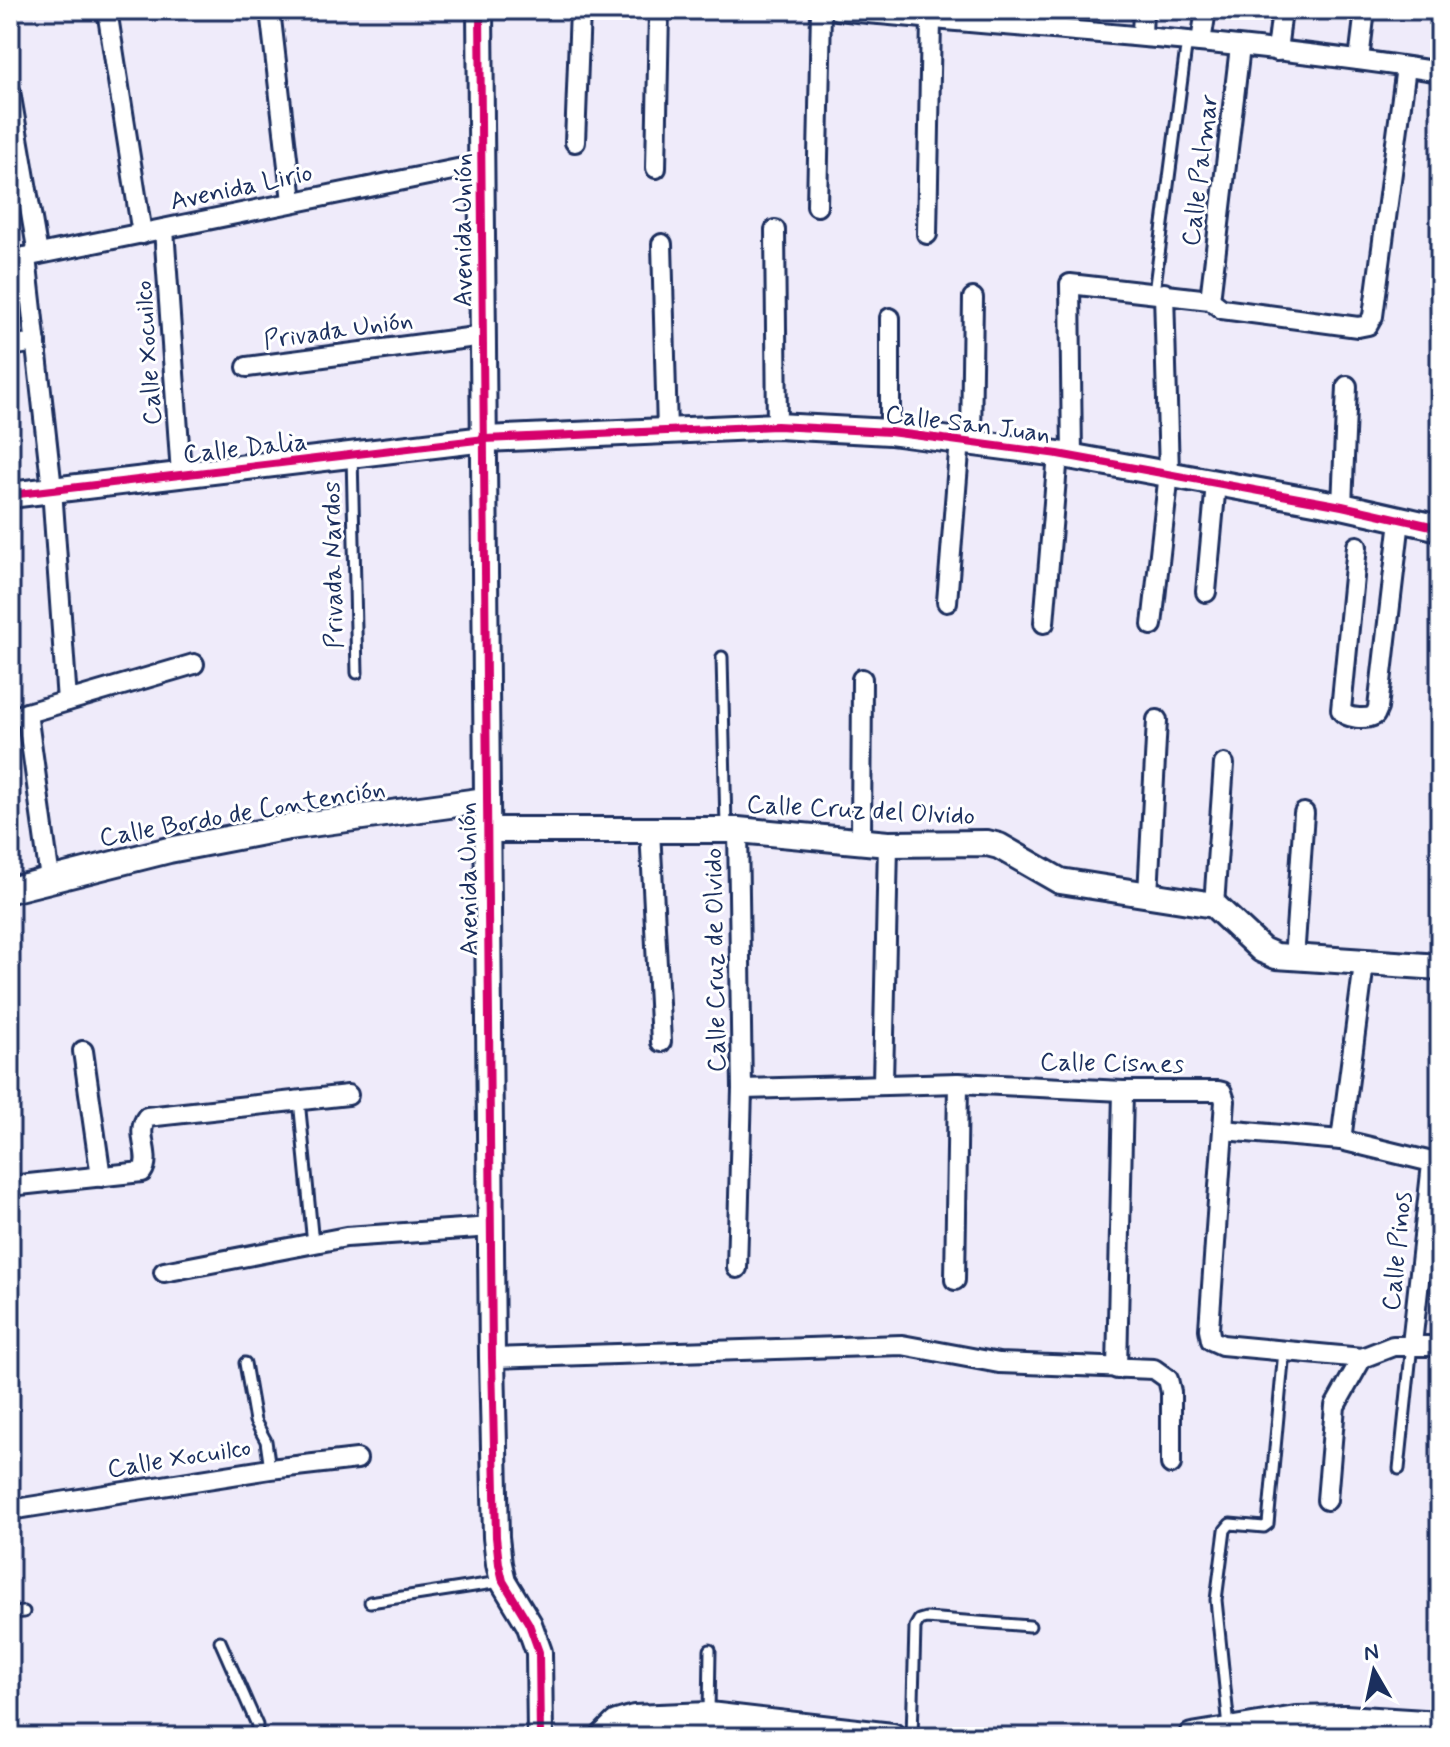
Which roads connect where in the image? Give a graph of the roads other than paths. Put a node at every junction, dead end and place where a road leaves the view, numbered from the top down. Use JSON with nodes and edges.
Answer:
{"nodes":[{"id":1,"x":107,"y":10,"type":"edge"},
{"id":2,"x":270,"y":10,"type":"edge"},
{"id":3,"x":480,"y":10,"type":"edge"},
{"id":4,"x":580,"y":10,"type":"edge"},
{"id":5,"x":659,"y":10,"type":"edge"},
{"id":6,"x":821,"y":10,"type":"edge"},
{"id":7,"x":837,"y":10,"type":"edge"},
{"id":8,"x":1143,"y":10,"type":"edge"},
{"id":9,"x":1206,"y":10,"type":"edge"},
{"id":10,"x":1282,"y":10,"type":"edge"},
{"id":11,"x":1365,"y":10,"type":"edge"},
{"id":12,"x":903,"y":13,"type":"edge"},
{"id":13,"x":935,"y":16,"type":"edge"},
{"id":14,"x":1142,"y":35,"type":"junction"},
{"id":15,"x":1194,"y":41,"type":"junction"},
{"id":16,"x":1240,"y":47,"type":"junction"},
{"id":17,"x":1277,"y":51,"type":"junction"},
{"id":18,"x":1359,"y":60,"type":"junction"},
{"id":19,"x":1406,"y":67,"type":"junction"},
{"id":20,"x":1440,"y":72,"type":"edge"},
{"id":21,"x":10,"y":91,"type":"edge"},
{"id":22,"x":575,"y":142,"type":"dead end"},
{"id":23,"x":482,"y":164,"type":"junction"},
{"id":24,"x":656,"y":168,"type":"dead end"},
{"id":25,"x":292,"y":201,"type":"junction"},
{"id":26,"x":817,"y":206,"type":"dead end"},
{"id":27,"x":164,"y":229,"type":"junction"},
{"id":28,"x":775,"y":230,"type":"dead end"},
{"id":29,"x":142,"y":234,"type":"junction"},
{"id":30,"x":927,"y":234,"type":"dead end"},
{"id":31,"x":662,"y":244,"type":"dead end"},
{"id":32,"x":25,"y":257,"type":"edge"},
{"id":33,"x":1159,"y":293,"type":"junction"},
{"id":34,"x":973,"y":298,"type":"dead end"},
{"id":35,"x":1210,"y":300,"type":"junction"},
{"id":36,"x":890,"y":318,"type":"dead end"},
{"id":37,"x":483,"y":336,"type":"junction"},
{"id":38,"x":36,"y":342,"type":"junction"},
{"id":39,"x":10,"y":346,"type":"edge"},
{"id":40,"x":247,"y":367,"type":"dead end"},
{"id":41,"x":1347,"y":386,"type":"dead end"},
{"id":42,"x":777,"y":426,"type":"junction"},
{"id":43,"x":667,"y":431,"type":"junction"},
{"id":44,"x":890,"y":432,"type":"junction"},
{"id":45,"x":485,"y":439,"type":"junction"},
{"id":46,"x":965,"y":441,"type":"junction"},
{"id":47,"x":352,"y":455,"type":"junction"},
{"id":48,"x":1065,"y":456,"type":"junction"},
{"id":49,"x":1169,"y":473,"type":"junction"},
{"id":50,"x":181,"y":474,"type":"junction"},
{"id":51,"x":1216,"y":483,"type":"junction"},
{"id":52,"x":52,"y":489,"type":"junction"},
{"id":53,"x":10,"y":495,"type":"edge"},
{"id":54,"x":1342,"y":506,"type":"junction"},
{"id":55,"x":1400,"y":520,"type":"junction"},
{"id":56,"x":1440,"y":528,"type":"edge"},
{"id":57,"x":1357,"y":546,"type":"dead end"},
{"id":58,"x":1206,"y":592,"type":"dead end"},
{"id":59,"x":947,"y":602,"type":"dead end"},
{"id":60,"x":1044,"y":623,"type":"dead end"},
{"id":61,"x":1152,"y":625,"type":"dead end"},
{"id":62,"x":722,"y":657,"type":"dead end"},
{"id":63,"x":194,"y":664,"type":"dead end"},
{"id":64,"x":357,"y":673,"type":"dead end"},
{"id":65,"x":862,"y":679,"type":"dead end"},
{"id":66,"x":67,"y":701,"type":"junction"},
{"id":67,"x":18,"y":716,"type":"edge"},
{"id":68,"x":1157,"y":720,"type":"dead end"},
{"id":69,"x":1224,"y":764,"type":"dead end"},
{"id":70,"x":486,"y":800,"type":"junction"},
{"id":71,"x":1304,"y":813,"type":"dead end"},
{"id":72,"x":487,"y":830,"type":"junction"},
{"id":73,"x":650,"y":830,"type":"junction"},
{"id":74,"x":732,"y":831,"type":"junction"},
{"id":75,"x":861,"y":842,"type":"junction"},
{"id":76,"x":888,"y":844,"type":"junction"},
{"id":77,"x":50,"y":879,"type":"junction"},
{"id":78,"x":10,"y":890,"type":"edge"},
{"id":79,"x":1148,"y":895,"type":"junction"},
{"id":80,"x":1214,"y":905,"type":"junction"},
{"id":81,"x":1294,"y":959,"type":"junction"},
{"id":82,"x":1364,"y":964,"type":"junction"},
{"id":83,"x":1440,"y":967,"type":"edge"},
{"id":84,"x":661,"y":1042,"type":"dead end"},
{"id":85,"x":83,"y":1051,"type":"dead end"},
{"id":86,"x":883,"y":1083,"type":"junction"},
{"id":87,"x":958,"y":1083,"type":"junction"},
{"id":88,"x":742,"y":1089,"type":"junction"},
{"id":89,"x":1123,"y":1091,"type":"junction"},
{"id":90,"x":348,"y":1095,"type":"dead end"},
{"id":91,"x":299,"y":1100,"type":"junction"},
{"id":92,"x":1223,"y":1130,"type":"junction"},
{"id":93,"x":1341,"y":1140,"type":"junction"},
{"id":94,"x":1436,"y":1164,"type":"edge"},
{"id":95,"x":101,"y":1177,"type":"junction"},
{"id":96,"x":10,"y":1186,"type":"edge"},
{"id":97,"x":492,"y":1227,"type":"junction"},
{"id":98,"x":313,"y":1244,"type":"junction"},
{"id":99,"x":737,"y":1268,"type":"dead end"},
{"id":100,"x":164,"y":1272,"type":"dead end"},
{"id":101,"x":955,"y":1280,"type":"dead end"},
{"id":102,"x":1412,"y":1344,"type":"junction"},
{"id":103,"x":1440,"y":1346,"type":"edge"},
{"id":104,"x":1284,"y":1351,"type":"junction"},
{"id":105,"x":492,"y":1358,"type":"junction"},
{"id":106,"x":1362,"y":1358,"type":"junction"},
{"id":107,"x":245,"y":1363,"type":"dead end"},
{"id":108,"x":1117,"y":1369,"type":"junction"},
{"id":109,"x":357,"y":1459,"type":"dead end"},
{"id":110,"x":1171,"y":1464,"type":"dead end"},
{"id":111,"x":270,"y":1469,"type":"junction"},
{"id":112,"x":1399,"y":1469,"type":"dead end"},
{"id":113,"x":1327,"y":1500,"type":"dead end"},
{"id":114,"x":10,"y":1510,"type":"edge"},
{"id":115,"x":503,"y":1581,"type":"junction"},
{"id":116,"x":370,"y":1602,"type":"dead end"},
{"id":117,"x":24,"y":1612,"type":"dead end"},
{"id":118,"x":10,"y":1613,"type":"edge"},
{"id":119,"x":1030,"y":1626,"type":"dead end"},
{"id":120,"x":220,"y":1641,"type":"dead end"},
{"id":121,"x":710,"y":1650,"type":"dead end"},
{"id":122,"x":709,"y":1716,"type":"junction"},
{"id":123,"x":1440,"y":1725,"type":"edge"},
{"id":124,"x":1244,"y":1731,"type":"edge"},
{"id":125,"x":256,"y":1737,"type":"edge"},
{"id":126,"x":540,"y":1737,"type":"edge"},
{"id":127,"x":604,"y":1737,"type":"edge"},
{"id":128,"x":892,"y":1737,"type":"edge"},
{"id":129,"x":912,"y":1737,"type":"edge"},
{"id":130,"x":1192,"y":1737,"type":"edge"}],
"edges":[{"from":1,"to":29,"type":"street"},
{"from":2,"to":25,"type":"street"},
{"from":3,"to":23,"type":"street","name":"Avenida Unión"},
{"from":4,"to":22,"type":"street"},
{"from":5,"to":24,"type":"street"},
{"from":6,"to":26,"type":"street"},
{"from":7,"to":12,"type":"street"},
{"from":8,"to":14,"type":"street"},
{"from":9,"to":15,"type":"street"},
{"from":10,"to":17,"type":"street"},
{"from":11,"to":18,"type":"street"},
{"from":12,"to":13,"type":"street"},
{"from":13,"to":14,"type":"street"},
{"from":13,"to":30,"type":"street"},
{"from":14,"to":15,"type":"street"},
{"from":15,"to":16,"type":"street"},
{"from":15,"to":33,"type":"lane"},
{"from":16,"to":17,"type":"street"},
{"from":16,"to":35,"type":"street","name":"Calle Palmar"},
{"from":17,"to":18,"type":"street"},
{"from":18,"to":19,"type":"street"},
{"from":19,"to":20,"type":"street"},
{"from":19,"to":35,"type":"street"},
{"from":21,"to":32,"type":"street"},
{"from":23,"to":25,"type":"street","name":"Avenida Lirio"},
{"from":23,"to":37,"type":"street","name":"Avenida Unión"},
{"from":25,"to":27,"type":"street","name":"Avenida Lirio"},
{"from":27,"to":29,"type":"street","name":"Avenida Lirio"},
{"from":27,"to":50,"type":"street","name":"Calle Xocuilco"},
{"from":28,"to":42,"type":"street"},
{"from":29,"to":32,"type":"street","name":"Avenida Lirio"},
{"from":31,"to":43,"type":"street"},
{"from":32,"to":38,"type":"street"},
{"from":33,"to":35,"type":"street"},
{"from":33,"to":48,"type":"street"},
{"from":33,"to":49,"type":"street"},
{"from":34,"to":46,"type":"street"},
{"from":36,"to":44,"type":"street"},
{"from":37,"to":40,"type":"street","name":"Privada Unión"},
{"from":37,"to":45,"type":"street","name":"Avenida Unión"},
{"from":38,"to":39,"type":"street"},
{"from":38,"to":52,"type":"street"},
{"from":41,"to":54,"type":"street"},
{"from":42,"to":43,"type":"street","name":"Calle San Juan"},
{"from":42,"to":44,"type":"street","name":"Calle San Juan"},
{"from":43,"to":45,"type":"street","name":"Calle San Juan"},
{"from":44,"to":46,"type":"street","name":"Calle San Juan"},
{"from":45,"to":47,"type":"street","name":"Calle Dalia"},
{"from":45,"to":70,"type":"street","name":"Avenida Unión"},
{"from":46,"to":48,"type":"street","name":"Calle San Juan"},
{"from":46,"to":59,"type":"street"},
{"from":47,"to":50,"type":"street","name":"Calle Dalia"},
{"from":47,"to":64,"type":"lane","name":"Privada Nardos"},
{"from":48,"to":49,"type":"street","name":"Calle San Juan"},
{"from":48,"to":60,"type":"street"},
{"from":49,"to":51,"type":"street","name":"Calle San Juan"},
{"from":49,"to":61,"type":"street"},
{"from":50,"to":52,"type":"street","name":"Calle Dalia"},
{"from":51,"to":54,"type":"street","name":"Calle San Juan"},
{"from":51,"to":58,"type":"street"},
{"from":52,"to":53,"type":"street","name":"Calle Dalia"},
{"from":52,"to":66,"type":"street"},
{"from":54,"to":55,"type":"street","name":"Calle San Juan"},
{"from":55,"to":56,"type":"street","name":"Calle San Juan"},
{"from":55,"to":57,"type":"street"},
{"from":62,"to":74,"type":"lane"},
{"from":63,"to":66,"type":"street"},
{"from":65,"to":75,"type":"street"},
{"from":66,"to":67,"type":"street"},
{"from":67,"to":77,"type":"street"},
{"from":68,"to":79,"type":"street"},
{"from":69,"to":80,"type":"street"},
{"from":70,"to":72,"type":"street","name":"Avenida Unión"},
{"from":70,"to":77,"type":"street","name":"Calle Bordo de Contención"},
{"from":71,"to":81,"type":"street"},
{"from":72,"to":73,"type":"street","name":"Calle Cruz del Olvido"},
{"from":72,"to":97,"type":"street","name":"Avenida Unión"},
{"from":73,"to":74,"type":"street","name":"Calle Cruz del Olvido"},
{"from":73,"to":84,"type":"street"},
{"from":74,"to":75,"type":"street","name":"Calle Cruz del Olvido"},
{"from":74,"to":88,"type":"street","name":"Calle Cruz de Olvido"},
{"from":75,"to":76,"type":"street","name":"Calle Cruz del Olvido"},
{"from":76,"to":79,"type":"street","name":"Calle Cruz del Olvido"},
{"from":76,"to":86,"type":"street"},
{"from":77,"to":78,"type":"street","name":"Calle Bordo de Contención"},
{"from":79,"to":80,"type":"street","name":"Calle Cruz del Olvido"},
{"from":80,"to":81,"type":"street"},
{"from":81,"to":82,"type":"street"},
{"from":82,"to":83,"type":"street"},
{"from":82,"to":93,"type":"street"},
{"from":85,"to":95,"type":"street"},
{"from":86,"to":87,"type":"street","name":"Calle Cisnes"},
{"from":86,"to":88,"type":"street","name":"Calle Cisnes"},
{"from":87,"to":89,"type":"street","name":"Calle Cisnes"},
{"from":87,"to":101,"type":"street"},
{"from":88,"to":99,"type":"street","name":"Calle Cruz de Olvido"},
{"from":89,"to":92,"type":"street","name":"Calle Cisnes"},
{"from":89,"to":108,"type":"street"},
{"from":90,"to":91,"type":"street"},
{"from":91,"to":95,"type":"street"},
{"from":91,"to":98,"type":"lane"},
{"from":92,"to":93,"type":"street"},
{"from":92,"to":104,"type":"street"},
{"from":93,"to":94,"type":"street"},
{"from":94,"to":102,"type":"street","name":"Calle Pinos"},
{"from":95,"to":96,"type":"street"},
{"from":97,"to":98,"type":"street"},
{"from":97,"to":105,"type":"street","name":"Avenida Unión"},
{"from":98,"to":100,"type":"street"},
{"from":102,"to":103,"type":"street"},
{"from":102,"to":106,"type":"street"},
{"from":102,"to":112,"type":"lane"},
{"from":104,"to":106,"type":"street"},
{"from":104,"to":124,"type":"lane"},
{"from":105,"to":108,"type":"street"},
{"from":105,"to":115,"type":"street","name":"Avenida Unión"},
{"from":106,"to":113,"type":"street"},
{"from":107,"to":111,"type":"lane"},
{"from":108,"to":110,"type":"street"},
{"from":109,"to":111,"type":"street","name":"Calle Xocuilco"},
{"from":111,"to":114,"type":"street","name":"Calle Xocuilco"},
{"from":115,"to":116,"type":"lane"},
{"from":115,"to":126,"type":"street","name":"Avenida Unión"},
{"from":117,"to":118,"type":"lane"},
{"from":119,"to":129,"type":"lane"},
{"from":120,"to":125,"type":"lane"},
{"from":121,"to":122,"type":"lane"},
{"from":122,"to":127,"type":"main road"},
{"from":122,"to":128,"type":"main road"},
{"from":123,"to":124,"type":"main road"},
{"from":124,"to":130,"type":"main road"}]}
